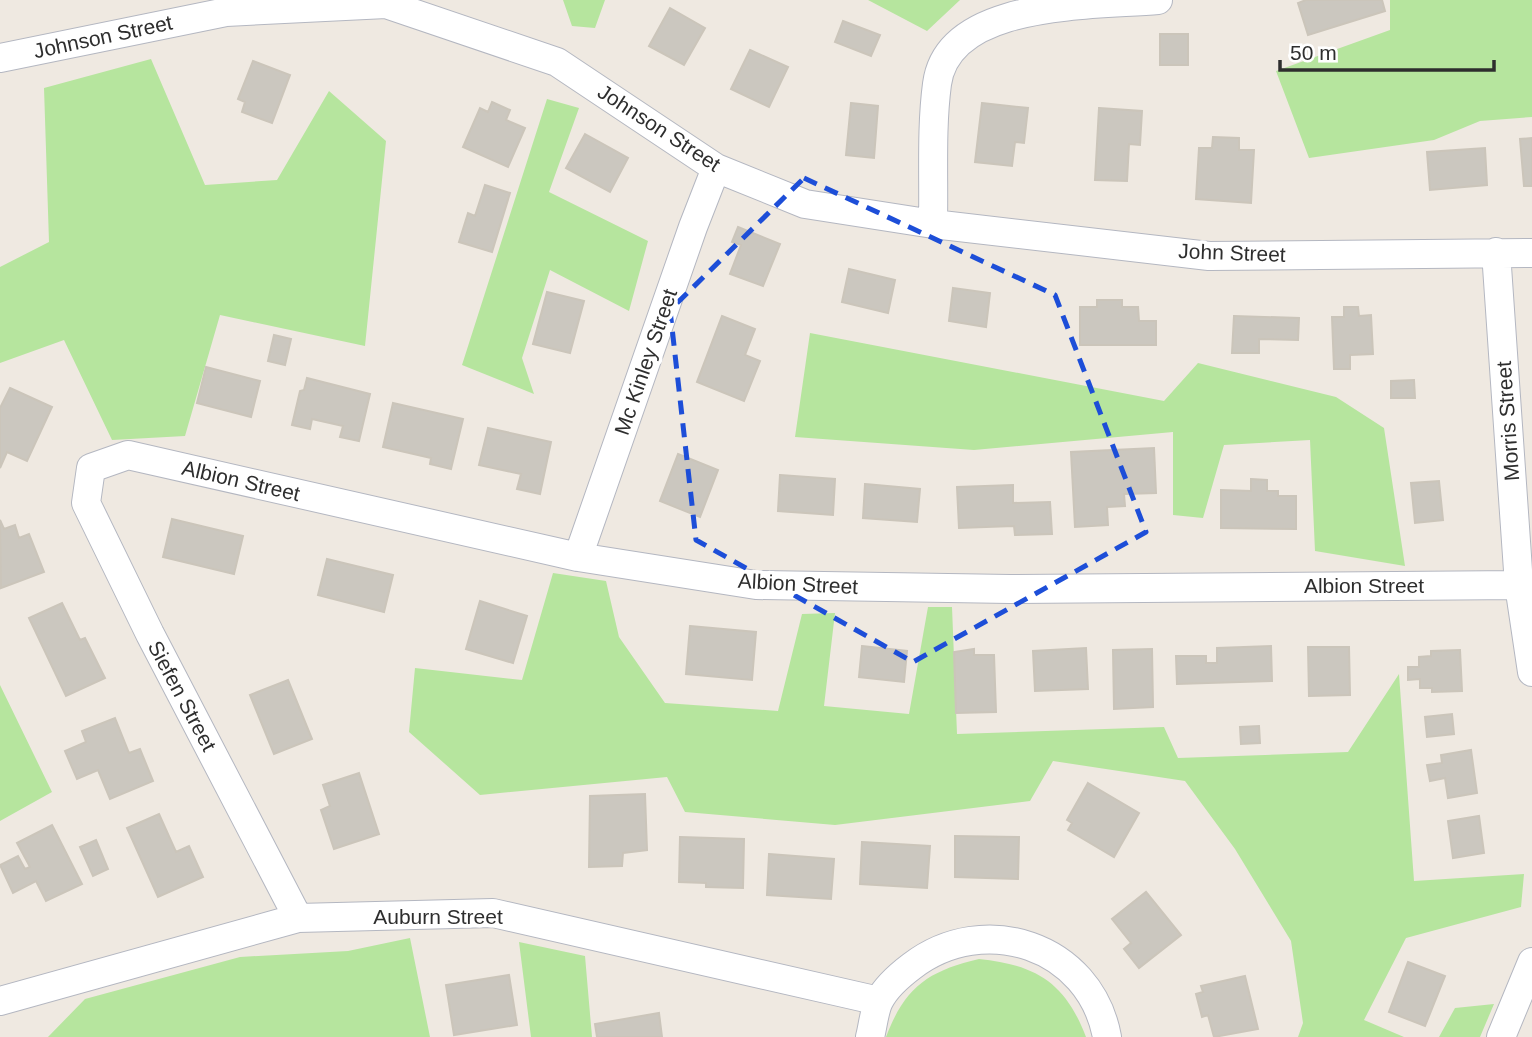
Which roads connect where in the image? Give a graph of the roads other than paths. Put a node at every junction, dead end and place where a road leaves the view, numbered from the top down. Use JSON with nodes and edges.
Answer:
{"nodes":[{"id":1,"x":1158,"y":0,"type":"edge"},
{"id":2,"x":0,"y":58,"type":"edge"},
{"id":3,"x":716,"y":168,"type":"junction"},
{"id":4,"x":933,"y":224,"type":"junction"},
{"id":5,"x":1496,"y":252,"type":"junction"},
{"id":6,"x":1532,"y":253,"type":"edge"},
{"id":7,"x":92,"y":468,"type":"joint"},
{"id":8,"x":578,"y":556,"type":"junction"},
{"id":9,"x":1519,"y":585,"type":"junction"},
{"id":10,"x":1532,"y":672,"type":"edge"},
{"id":11,"x":298,"y":918,"type":"junction"},
{"id":12,"x":1532,"y":962,"type":"edge"},
{"id":13,"x":878,"y":1001,"type":"junction"},
{"id":14,"x":0,"y":1002,"type":"edge"},
{"id":15,"x":870,"y":1037,"type":"edge"},
{"id":16,"x":1107,"y":1037,"type":"edge"},
{"id":17,"x":1501,"y":1037,"type":"edge"}],
"edges":[{"from":1,"to":4,"type":"street"},
{"from":2,"to":3,"type":"street","name":"Johnson Street"},
{"from":3,"to":4,"type":"street","name":"Johnson Street"},
{"from":3,"to":8,"type":"street","name":"Mc Kinley Street"},
{"from":4,"to":5,"type":"street","name":"John Street"},
{"from":5,"to":6,"type":"street","name":"John Street"},
{"from":5,"to":9,"type":"street","name":"Morris Street"},
{"from":7,"to":8,"type":"street","name":"Albion Street"},
{"from":7,"to":11,"type":"street","name":"Siefen Street"},
{"from":8,"to":9,"type":"street","name":"Albion Street"},
{"from":9,"to":10,"type":"street","name":"Morris Street"},
{"from":11,"to":13,"type":"street","name":"Auburn Street"},
{"from":11,"to":14,"type":"street","name":"Auburn Street"},
{"from":12,"to":17,"type":"street"},
{"from":13,"to":15,"type":"street"},
{"from":13,"to":16,"type":"street"}]}
